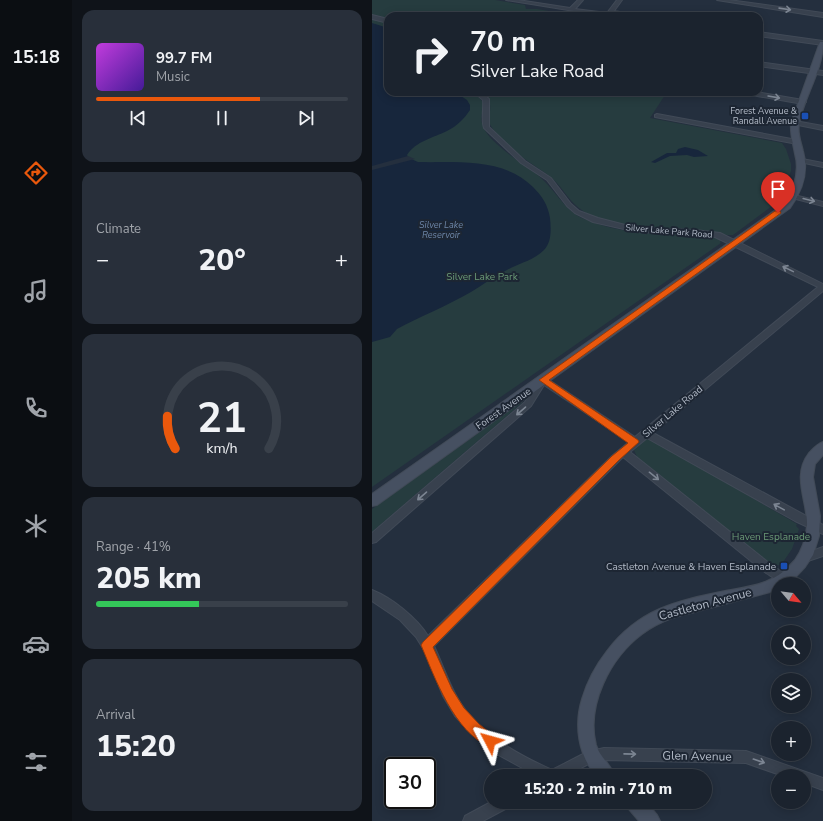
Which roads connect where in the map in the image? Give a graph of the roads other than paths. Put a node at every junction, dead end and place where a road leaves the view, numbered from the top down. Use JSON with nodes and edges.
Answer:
{"nodes":[{"id":1,"x":511,"y":0,"type":"edge"},
{"id":2,"x":576,"y":0,"type":"edge"},
{"id":3,"x":581,"y":0,"type":"edge"},
{"id":4,"x":620,"y":0,"type":"edge"},
{"id":5,"x":719,"y":0,"type":"edge"},
{"id":6,"x":569,"y":9,"type":"junction"},
{"id":7,"x":593,"y":12,"type":"edge"},
{"id":8,"x":611,"y":12,"type":"edge"},
{"id":9,"x":823,"y":15,"type":"edge"},
{"id":10,"x":372,"y":17,"type":"edge"},
{"id":11,"x":384,"y":20,"type":"edge"},
{"id":12,"x":763,"y":35,"type":"edge"},
{"id":13,"x":823,"y":44,"type":"edge"},
{"id":14,"x":763,"y":61,"type":"edge"},
{"id":15,"x":763,"y":65,"type":"edge"},
{"id":16,"x":818,"y":72,"type":"edge"},
{"id":17,"x":763,"y":95,"type":"edge"},
{"id":18,"x":482,"y":96,"type":"edge"},
{"id":19,"x":802,"y":102,"type":"junction"},
{"id":20,"x":657,"y":116,"type":"dead end"},
{"id":21,"x":794,"y":123,"type":"junction"},
{"id":22,"x":823,"y":128,"type":"edge"},
{"id":23,"x":797,"y":142,"type":"junction"},
{"id":24,"x":802,"y":161,"type":"junction"},
{"id":25,"x":823,"y":165,"type":"edge"},
{"id":26,"x":794,"y":197,"type":"junction"},
{"id":27,"x":823,"y":204,"type":"edge"},
{"id":28,"x":735,"y":243,"type":"junction"},
{"id":29,"x":823,"y":286,"type":"edge"},
{"id":30,"x":543,"y":380,"type":"junction"},
{"id":31,"x":646,"y":433,"type":"junction"},
{"id":32,"x":635,"y":442,"type":"junction"},
{"id":33,"x":823,"y":448,"type":"edge"},
{"id":34,"x":624,"y":452,"type":"junction"},
{"id":35,"x":372,"y":501,"type":"edge"},
{"id":36,"x":818,"y":528,"type":"edge"},
{"id":37,"x":372,"y":539,"type":"edge"},
{"id":38,"x":823,"y":551,"type":"edge"},
{"id":39,"x":804,"y":558,"type":"junction"},
{"id":40,"x":776,"y":577,"type":"edge"},
{"id":41,"x":787,"y":577,"type":"edge"},
{"id":42,"x":771,"y":585,"type":"edge"},
{"id":43,"x":372,"y":595,"type":"edge"},
{"id":44,"x":427,"y":645,"type":"junction"},
{"id":45,"x":591,"y":756,"type":"junction"},
{"id":46,"x":539,"y":769,"type":"edge"},
{"id":47,"x":566,"y":769,"type":"edge"},
{"id":48,"x":601,"y":769,"type":"edge"},
{"id":49,"x":781,"y":769,"type":"edge"},
{"id":50,"x":811,"y":780,"type":"edge"},
{"id":51,"x":823,"y":784,"type":"edge"},
{"id":52,"x":491,"y":809,"type":"edge"},
{"id":53,"x":640,"y":809,"type":"edge"},
{"id":54,"x":470,"y":821,"type":"edge"},
{"id":55,"x":651,"y":821,"type":"edge"}],
"edges":[{"from":1,"to":6,"type":"street"},
{"from":2,"to":6,"type":"street"},
{"from":3,"to":6,"type":"street"},
{"from":4,"to":8,"type":"street"},
{"from":5,"to":9,"type":"street","one_way":true},
{"from":6,"to":7,"type":"street"},
{"from":10,"to":11,"type":"street"},
{"from":12,"to":13,"type":"street"},
{"from":13,"to":16,"type":"main road","name":"Forest Avenue"},
{"from":14,"to":16,"type":"street"},
{"from":15,"to":16,"type":"street"},
{"from":16,"to":19,"type":"main road","name":"Forest Avenue"},
{"from":17,"to":19,"type":"street","one_way":true},
{"from":18,"to":28,"type":"street","name":"Silver Lake Park Road"},
{"from":19,"to":21,"type":"main road","name":"Forest Avenue"},
{"from":20,"to":23,"type":"street"},
{"from":21,"to":22,"type":"street"},
{"from":21,"to":23,"type":"main road","name":"Forest Avenue"},
{"from":23,"to":24,"type":"main road","name":"Forest Avenue"},
{"from":24,"to":25,"type":"street"},
{"from":24,"to":26,"type":"main road","name":"Forest Avenue"},
{"from":26,"to":27,"type":"street","one_way":true},
{"from":26,"to":28,"type":"main road","name":"Forest Avenue"},
{"from":29,"to":28,"type":"street","one_way":true},
{"from":28,"to":30,"type":"main road","name":"Forest Avenue"},
{"from":29,"to":31,"type":"street","name":"Silver Lake Road"},
{"from":30,"to":32,"type":"street"},
{"from":30,"to":35,"type":"main road","name":"Forest Avenue"},
{"from":30,"to":37,"type":"street","one_way":true},
{"from":31,"to":32,"type":"street","name":"Silver Lake Road"},
{"from":36,"to":31,"type":"street","one_way":true},
{"from":32,"to":34,"type":"street","name":"Silver Lake Road"},
{"from":33,"to":36,"type":"main road"},
{"from":34,"to":40,"type":"street","one_way":true},
{"from":34,"to":44,"type":"street","name":"Silver Lake Road"},
{"from":36,"to":39,"type":"main road"},
{"from":38,"to":39,"type":"street"},
{"from":39,"to":41,"type":"main road"},
{"from":42,"to":45,"type":"main road","name":"Castleton Avenue"},
{"from":43,"to":44,"type":"street"},
{"from":44,"to":46,"type":"street"},
{"from":45,"to":47,"type":"street"},
{"from":45,"to":48,"type":"main road","name":"Castleton Avenue"},
{"from":45,"to":49,"type":"street","name":"Glen Avenue","one_way":true},
{"from":50,"to":51,"type":"street"},
{"from":52,"to":54,"type":"street"},
{"from":53,"to":55,"type":"main road"}]}
